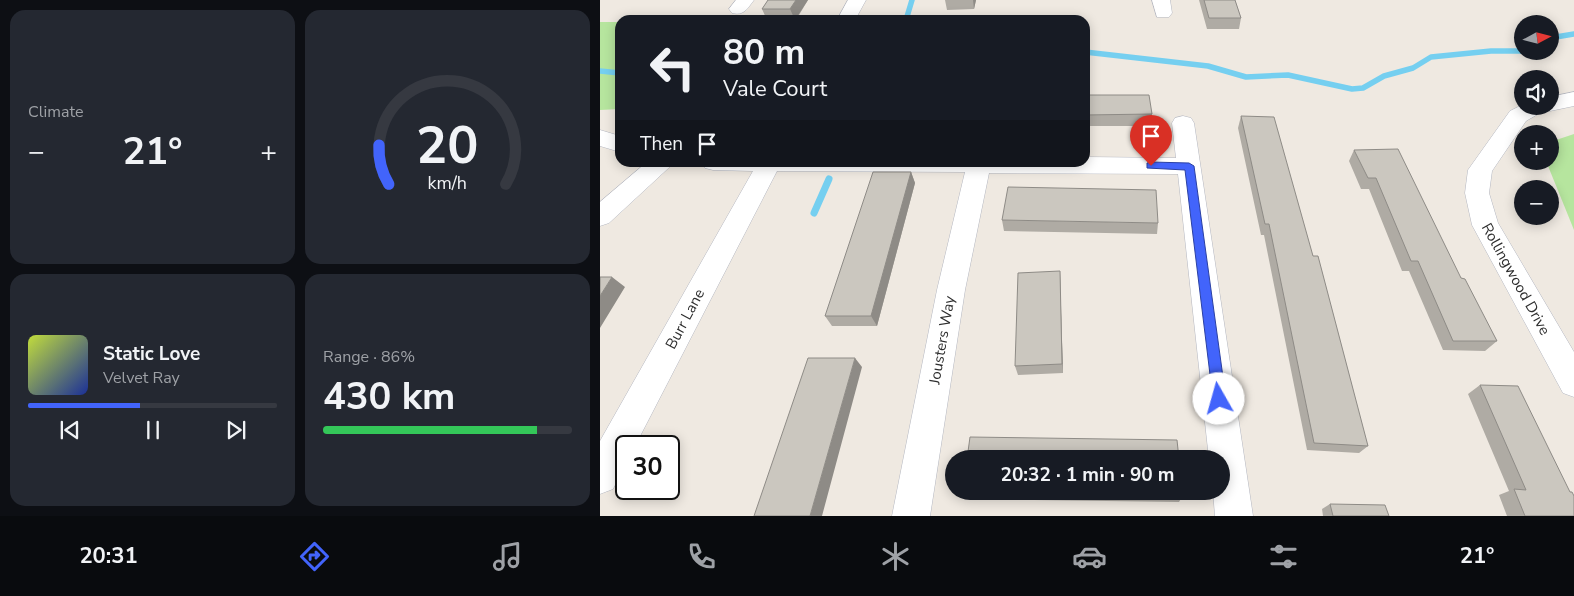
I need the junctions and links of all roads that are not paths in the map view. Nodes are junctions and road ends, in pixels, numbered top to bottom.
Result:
1 (857, 0) edge
2 (849, 15) edge
3 (1574, 99) edge
4 (1559, 102) edge
5 (1520, 115) edge
6 (1184, 122) dead end
7 (600, 138) edge
8 (615, 142) edge
9 (1090, 165) edge
10 (1189, 166) junction
11 (657, 167) edge
12 (768, 167) edge
13 (978, 167) edge
14 (600, 216) edge
15 (1574, 382) edge
16 (600, 476) edge
17 (911, 516) edge
18 (1234, 516) edge

1 - 2 street
3 - 4 street
5 - 15 street, Rollingwood Drive
6 - 10 street
7 - 8 street
9 - 10 street
10 - 18 street
11 - 14 street
12 - 16 street, Burr Lane
13 - 17 street, Jousters Way

